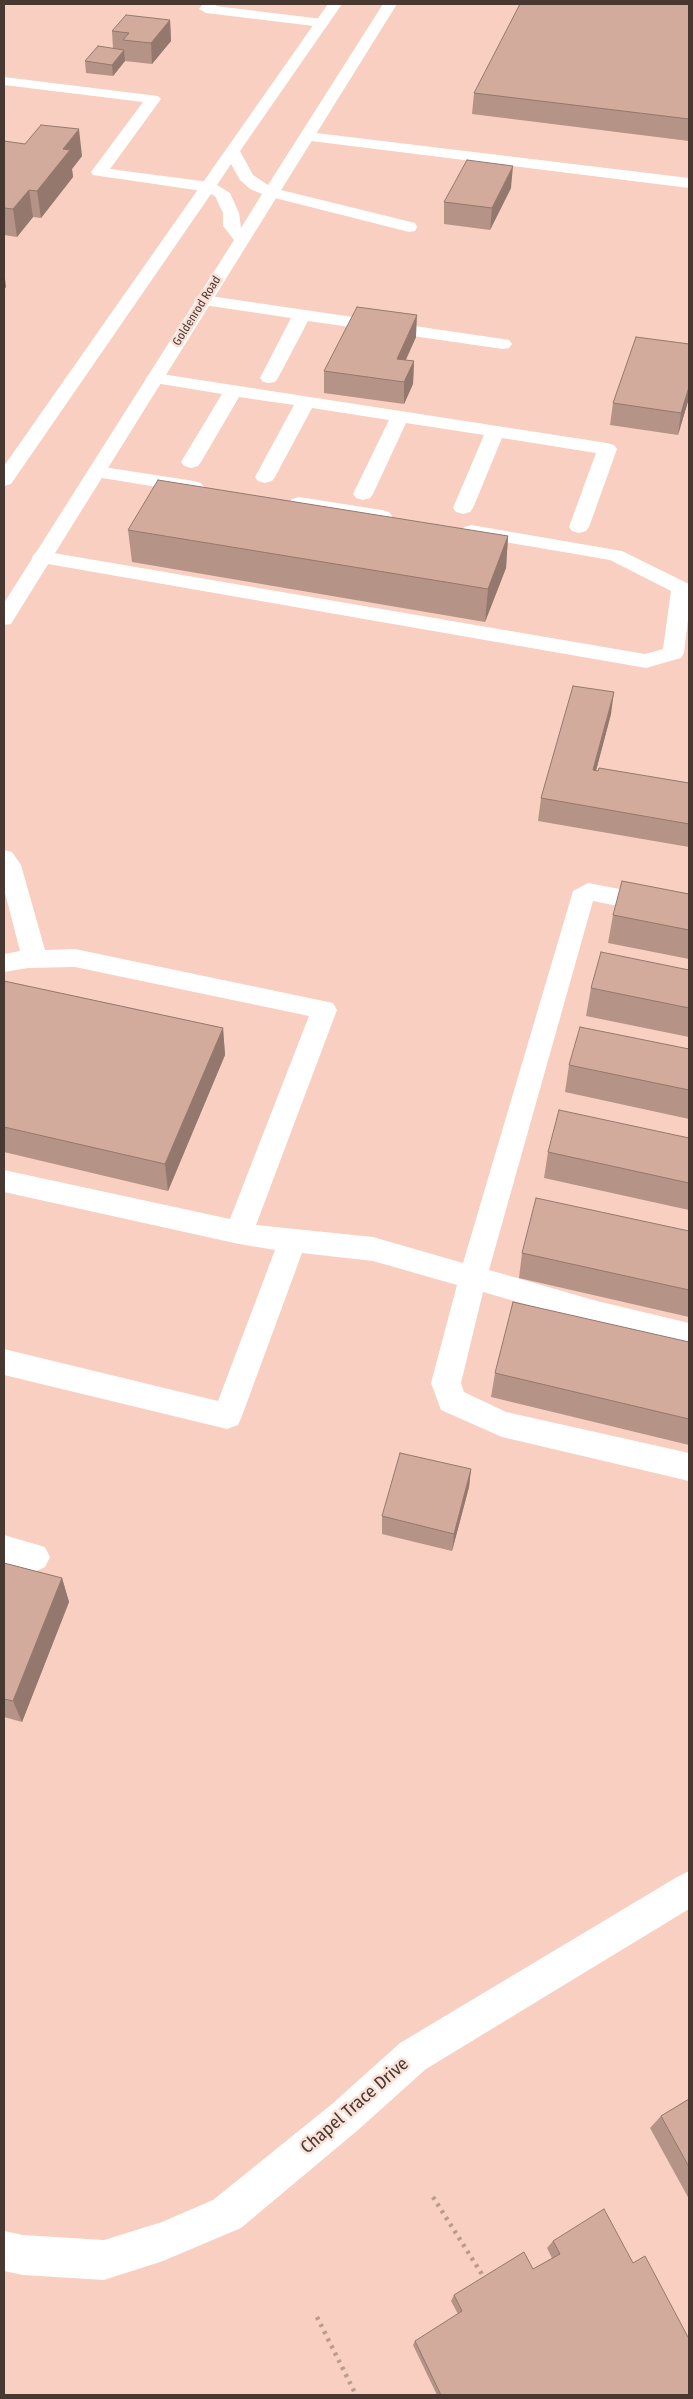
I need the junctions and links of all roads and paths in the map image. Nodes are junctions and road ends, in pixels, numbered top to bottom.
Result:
1 (210, 4) edge
2 (335, 4) edge
3 (390, 4) edge
4 (322, 23) junction
5 (4, 81) edge
6 (308, 137) junction
7 (233, 152) junction
8 (689, 184) edge
9 (209, 187) junction
10 (273, 193) junction
11 (408, 227) dead end
12 (242, 239) junction
13 (203, 300) junction
14 (303, 314) junction
15 (503, 344) dead end
16 (155, 378) junction
17 (269, 378) dead end
18 (233, 391) junction
19 (305, 403) junction
20 (400, 417) junction
21 (495, 432) junction
22 (191, 462) dead end
23 (97, 472) junction
24 (265, 477) dead end
25 (4, 480) edge
26 (213, 490) edge
27 (363, 494) dead end
28 (281, 500) edge
29 (464, 508) dead end
30 (398, 519) edge
31 (448, 527) edge
32 (579, 527) dead end
33 (42, 557) junction
34 (4, 619) edge
35 (4, 858) edge
36 (689, 911) edge
37 (35, 959) junction
38 (4, 963) edge
39 (4, 1181) edge
40 (239, 1233) junction
41 (292, 1241) junction
42 (473, 1277) junction
43 (689, 1335) edge
44 (4, 1362) edge
45 (689, 1467) edge
46 (4, 1549) edge
47 (34, 1557) dead end
48 (689, 1890) edge
49 (434, 2197) dead end
50 (4, 2251) edge
51 (485, 2279) edge
52 (317, 2317) dead end
53 (356, 2395) edge

1 - 4 main road
2 - 4 main road
3 - 6 main road, Goldenrod Road
4 - 7 main road
5 - 9 main road
6 - 8 main road
6 - 10 main road, Goldenrod Road
7 - 9 main road
7 - 10 main road
9 - 12 main road
9 - 25 main road
10 - 11 main road
10 - 12 main road, Goldenrod Road
12 - 13 main road, Goldenrod Road
13 - 14 main road
13 - 16 main road, Goldenrod Road
14 - 15 main road
14 - 17 main road
16 - 18 main road
16 - 23 main road, Goldenrod Road
18 - 19 main road
18 - 22 main road
19 - 20 main road
19 - 24 main road
20 - 21 main road
20 - 27 main road
21 - 29 main road
21 - 32 main road
23 - 26 main road
23 - 33 main road, Goldenrod Road
28 - 30 main road
31 - 33 main road
33 - 34 main road, Goldenrod Road
35 - 37 main road
36 - 42 main road
37 - 38 main road
37 - 40 main road
39 - 40 main road
40 - 41 main road
41 - 42 main road
41 - 44 main road
42 - 43 main road
42 - 45 main road
46 - 47 main road
48 - 50 main road, Chapel Trace Drive
49 - 51 path
52 - 53 path

